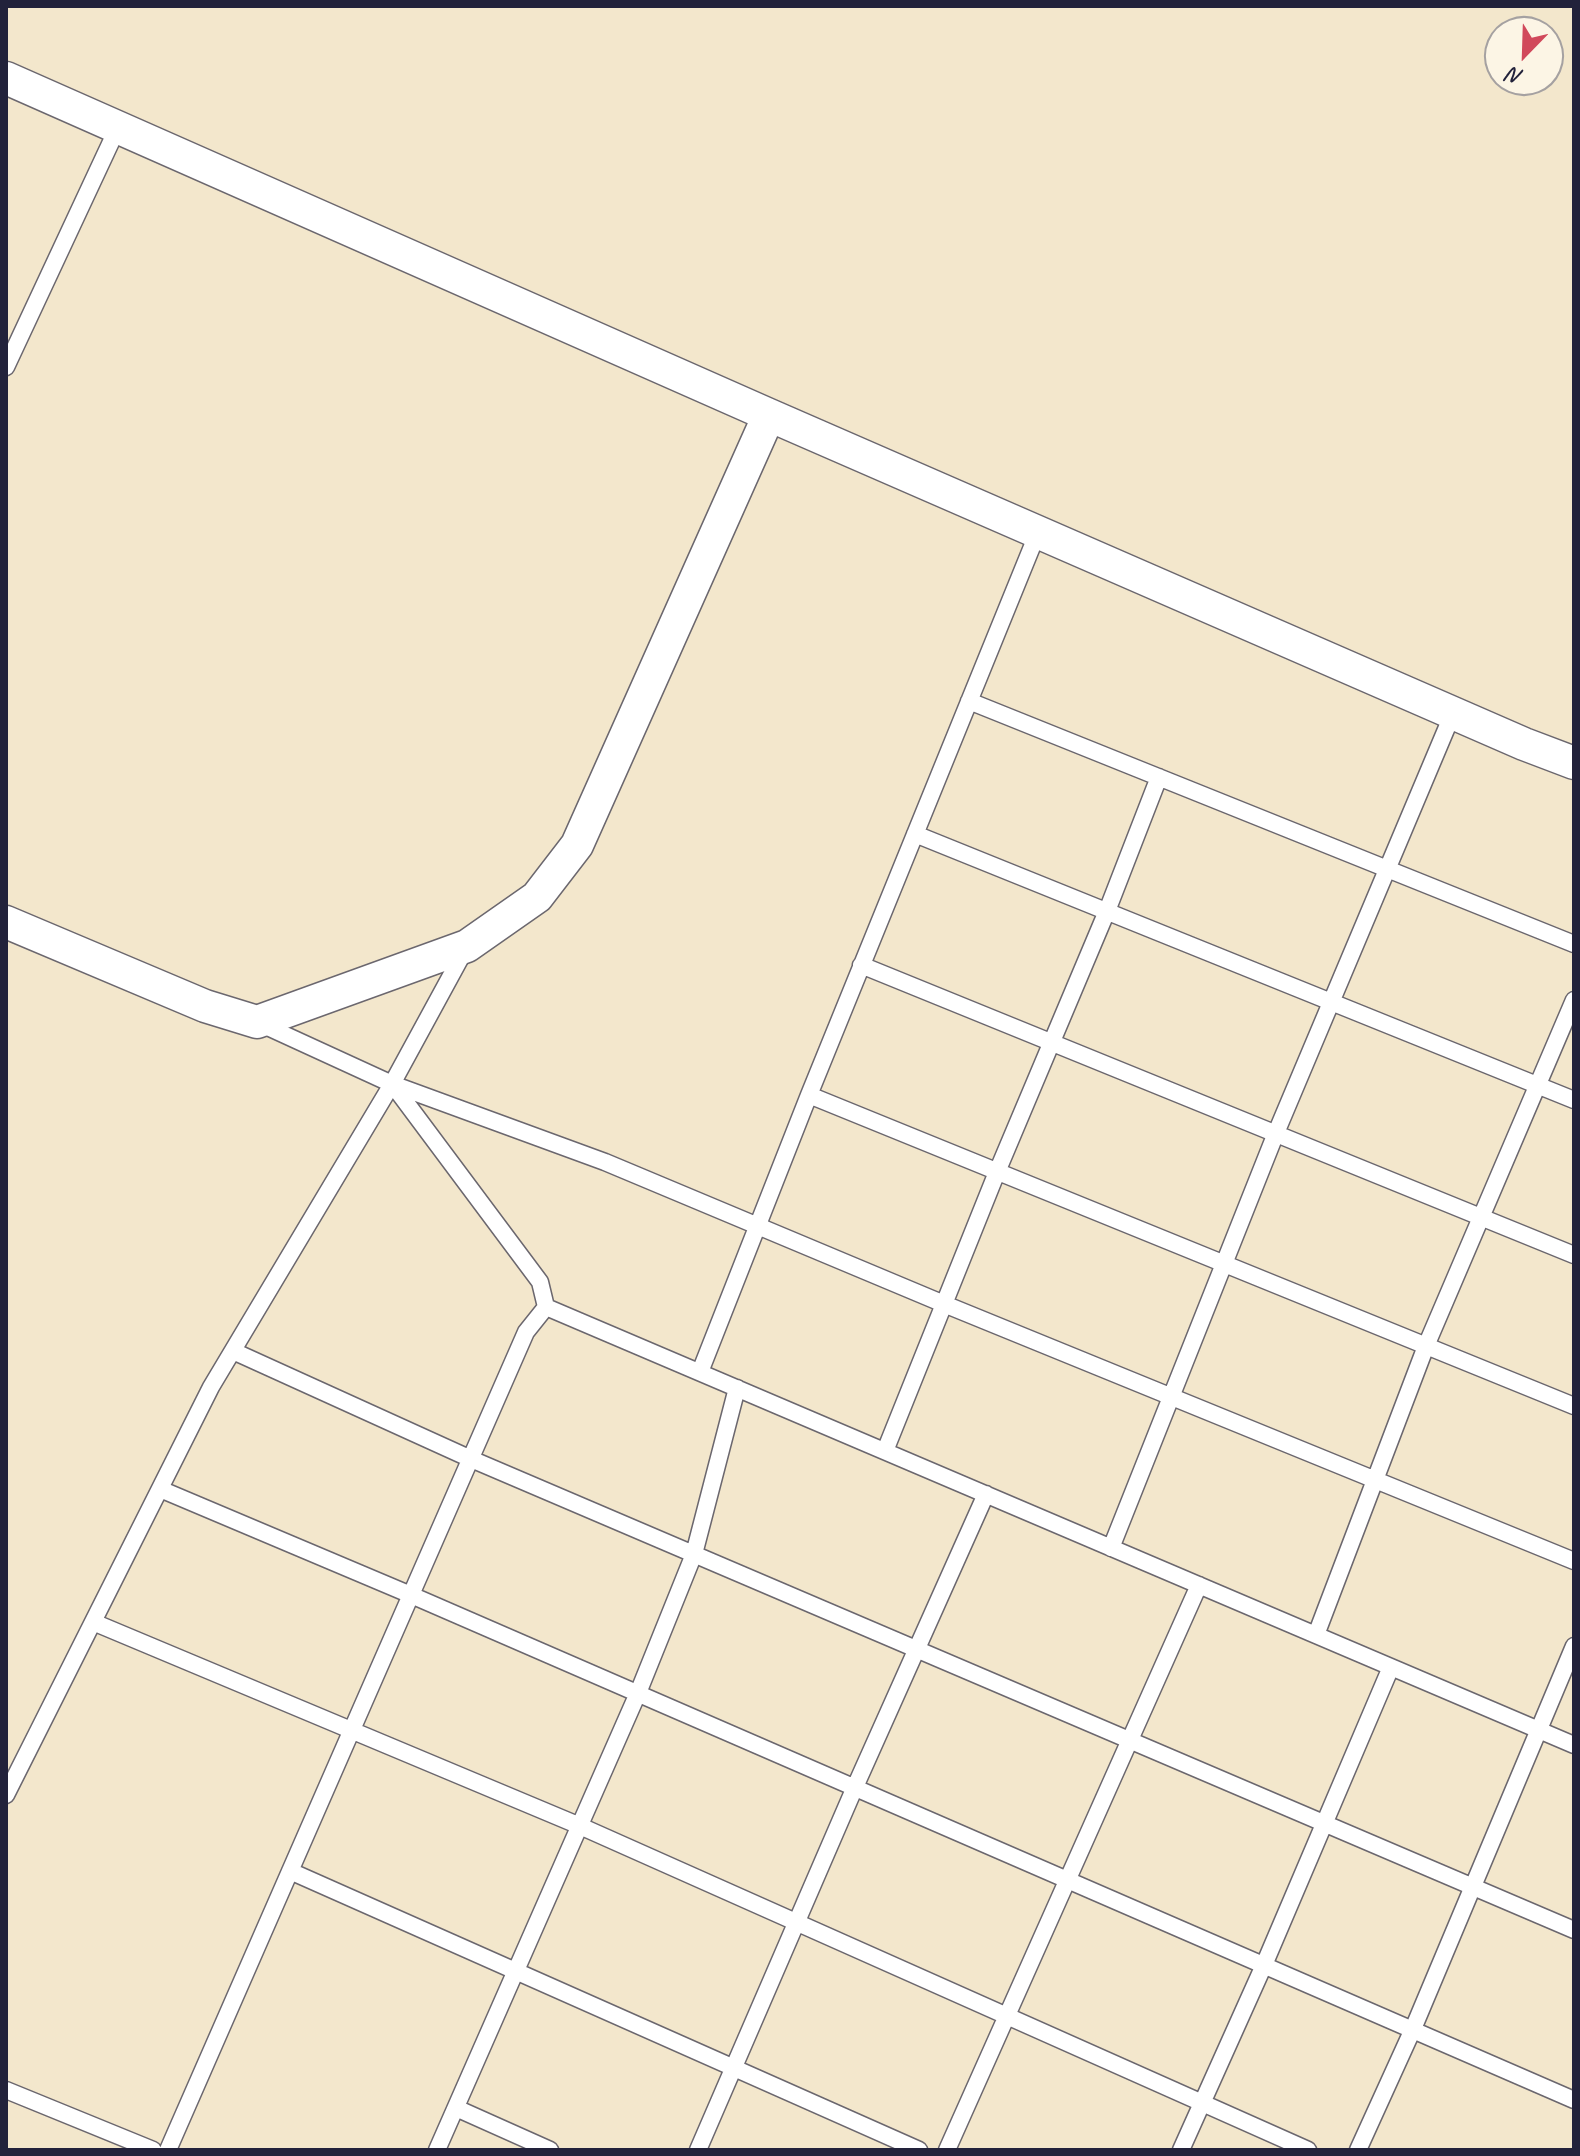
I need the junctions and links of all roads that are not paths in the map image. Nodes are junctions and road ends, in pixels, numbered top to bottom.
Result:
1 (6, 78) edge
2 (118, 127) junction
3 (6, 367) edge
4 (769, 415) junction
5 (1038, 532) junction
6 (969, 701) junction
7 (1453, 713) junction
8 (1574, 763) edge
9 (1159, 777) junction
10 (915, 834) junction
11 (1388, 869) junction
12 (1107, 911) junction
13 (6, 922) edge
14 (1574, 944) edge
15 (467, 946) junction
16 (861, 965) junction
17 (1574, 1000) edge
18 (1332, 1002) junction
19 (257, 1022) junction
20 (1053, 1043) junction
21 (392, 1084) junction
22 (1538, 1086) junction
23 (809, 1095) junction
24 (1574, 1100) edge
25 (1276, 1133) junction
26 (997, 1172) junction
27 (1483, 1218) junction
28 (758, 1225) junction
29 (1574, 1255) edge
30 (1224, 1265) junction
31 (944, 1304) junction
32 (546, 1307) junction
33 (1426, 1346) junction
34 (233, 1351) junction
35 (700, 1372) junction
36 (737, 1388) junction
37 (1172, 1396) junction
38 (1574, 1406) edge
39 (885, 1451) junction
40 (471, 1459) junction
41 (1376, 1479) junction
42 (160, 1489) junction
43 (986, 1494) junction
44 (1111, 1548) junction
45 (694, 1554) junction
46 (1574, 1561) edge
47 (1199, 1585) junction
48 (411, 1595) junction
49 (93, 1622) junction
50 (1316, 1635) junction
51 (1574, 1646) edge
52 (916, 1649) junction
53 (1391, 1667) junction
54 (638, 1693) junction
55 (352, 1731) junction
56 (1540, 1731) junction
57 (1131, 1741) junction
58 (1574, 1745) edge
59 (855, 1787) junction
60 (6, 1795) edge
61 (1325, 1824) junction
62 (580, 1826) junction
63 (290, 1871) junction
64 (1067, 1879) junction
65 (1473, 1888) junction
66 (797, 1922) junction
67 (1574, 1930) edge
68 (1264, 1965) junction
69 (516, 1971) junction
70 (1006, 2016) junction
71 (1413, 2029) junction
72 (734, 2068) junction
73 (6, 2090) edge
74 (1574, 2100) edge
75 (1203, 2102) junction
76 (456, 2108) junction
77 (153, 2150) edge
78 (168, 2150) edge
79 (437, 2150) edge
80 (550, 2150) edge
81 (698, 2150) edge
82 (919, 2150) edge
83 (947, 2150) edge
84 (1181, 2150) edge
85 (1308, 2150) edge
86 (1358, 2150) edge

1 - 2 street
2 - 3 lane
2 - 4 street
4 - 5 street
4 - 15 street
5 - 6 lane
5 - 7 street
6 - 9 lane
6 - 10 lane
7 - 8 street
7 - 11 lane
9 - 11 lane
9 - 12 lane
10 - 12 lane
10 - 16 lane
11 - 14 lane
11 - 18 lane
12 - 18 lane
12 - 20 lane
13 - 19 street
15 - 19 street
15 - 21 lane
16 - 20 lane
16 - 23 lane
17 - 22 lane
18 - 22 lane
18 - 25 lane
19 - 21 lane
20 - 25 lane
20 - 26 lane
21 - 28 lane
21 - 32 lane
21 - 34 lane
22 - 24 lane
22 - 27 lane
23 - 26 lane
23 - 28 lane
25 - 27 lane
25 - 30 lane
26 - 30 lane
26 - 31 lane
27 - 29 lane
27 - 33 lane
28 - 31 lane
28 - 35 lane
30 - 33 lane
30 - 37 lane
31 - 37 lane
31 - 39 lane
32 - 35 lane
32 - 40 lane
33 - 38 lane
33 - 41 lane
34 - 40 lane
34 - 42 lane
35 - 36 lane
36 - 39 lane
36 - 45 lane
37 - 41 lane
37 - 44 lane
39 - 43 lane
40 - 45 lane
40 - 48 lane
41 - 46 lane
41 - 50 lane
42 - 48 lane
42 - 49 lane
43 - 44 lane
43 - 52 lane
44 - 47 lane
45 - 52 lane
45 - 54 lane
47 - 50 lane
47 - 57 lane
48 - 54 lane
48 - 55 lane
49 - 55 lane
49 - 60 lane
50 - 53 lane
51 - 56 lane
52 - 57 lane
52 - 59 lane
53 - 56 lane
53 - 61 lane
54 - 59 lane
54 - 62 lane
55 - 62 lane
55 - 63 lane
56 - 58 lane
56 - 65 lane
57 - 61 lane
57 - 64 lane
59 - 64 lane
59 - 66 lane
61 - 65 lane
61 - 68 lane
62 - 66 lane
62 - 69 lane
63 - 69 lane
63 - 78 lane
64 - 68 lane
64 - 70 lane
65 - 67 lane
65 - 71 lane
66 - 70 lane
66 - 72 lane
68 - 71 lane
68 - 75 lane
69 - 72 lane
69 - 76 lane
70 - 75 lane
70 - 83 lane
71 - 74 lane
71 - 86 lane
72 - 81 lane
72 - 82 lane
73 - 77 lane
75 - 84 lane
75 - 85 lane
76 - 79 lane
76 - 80 lane

